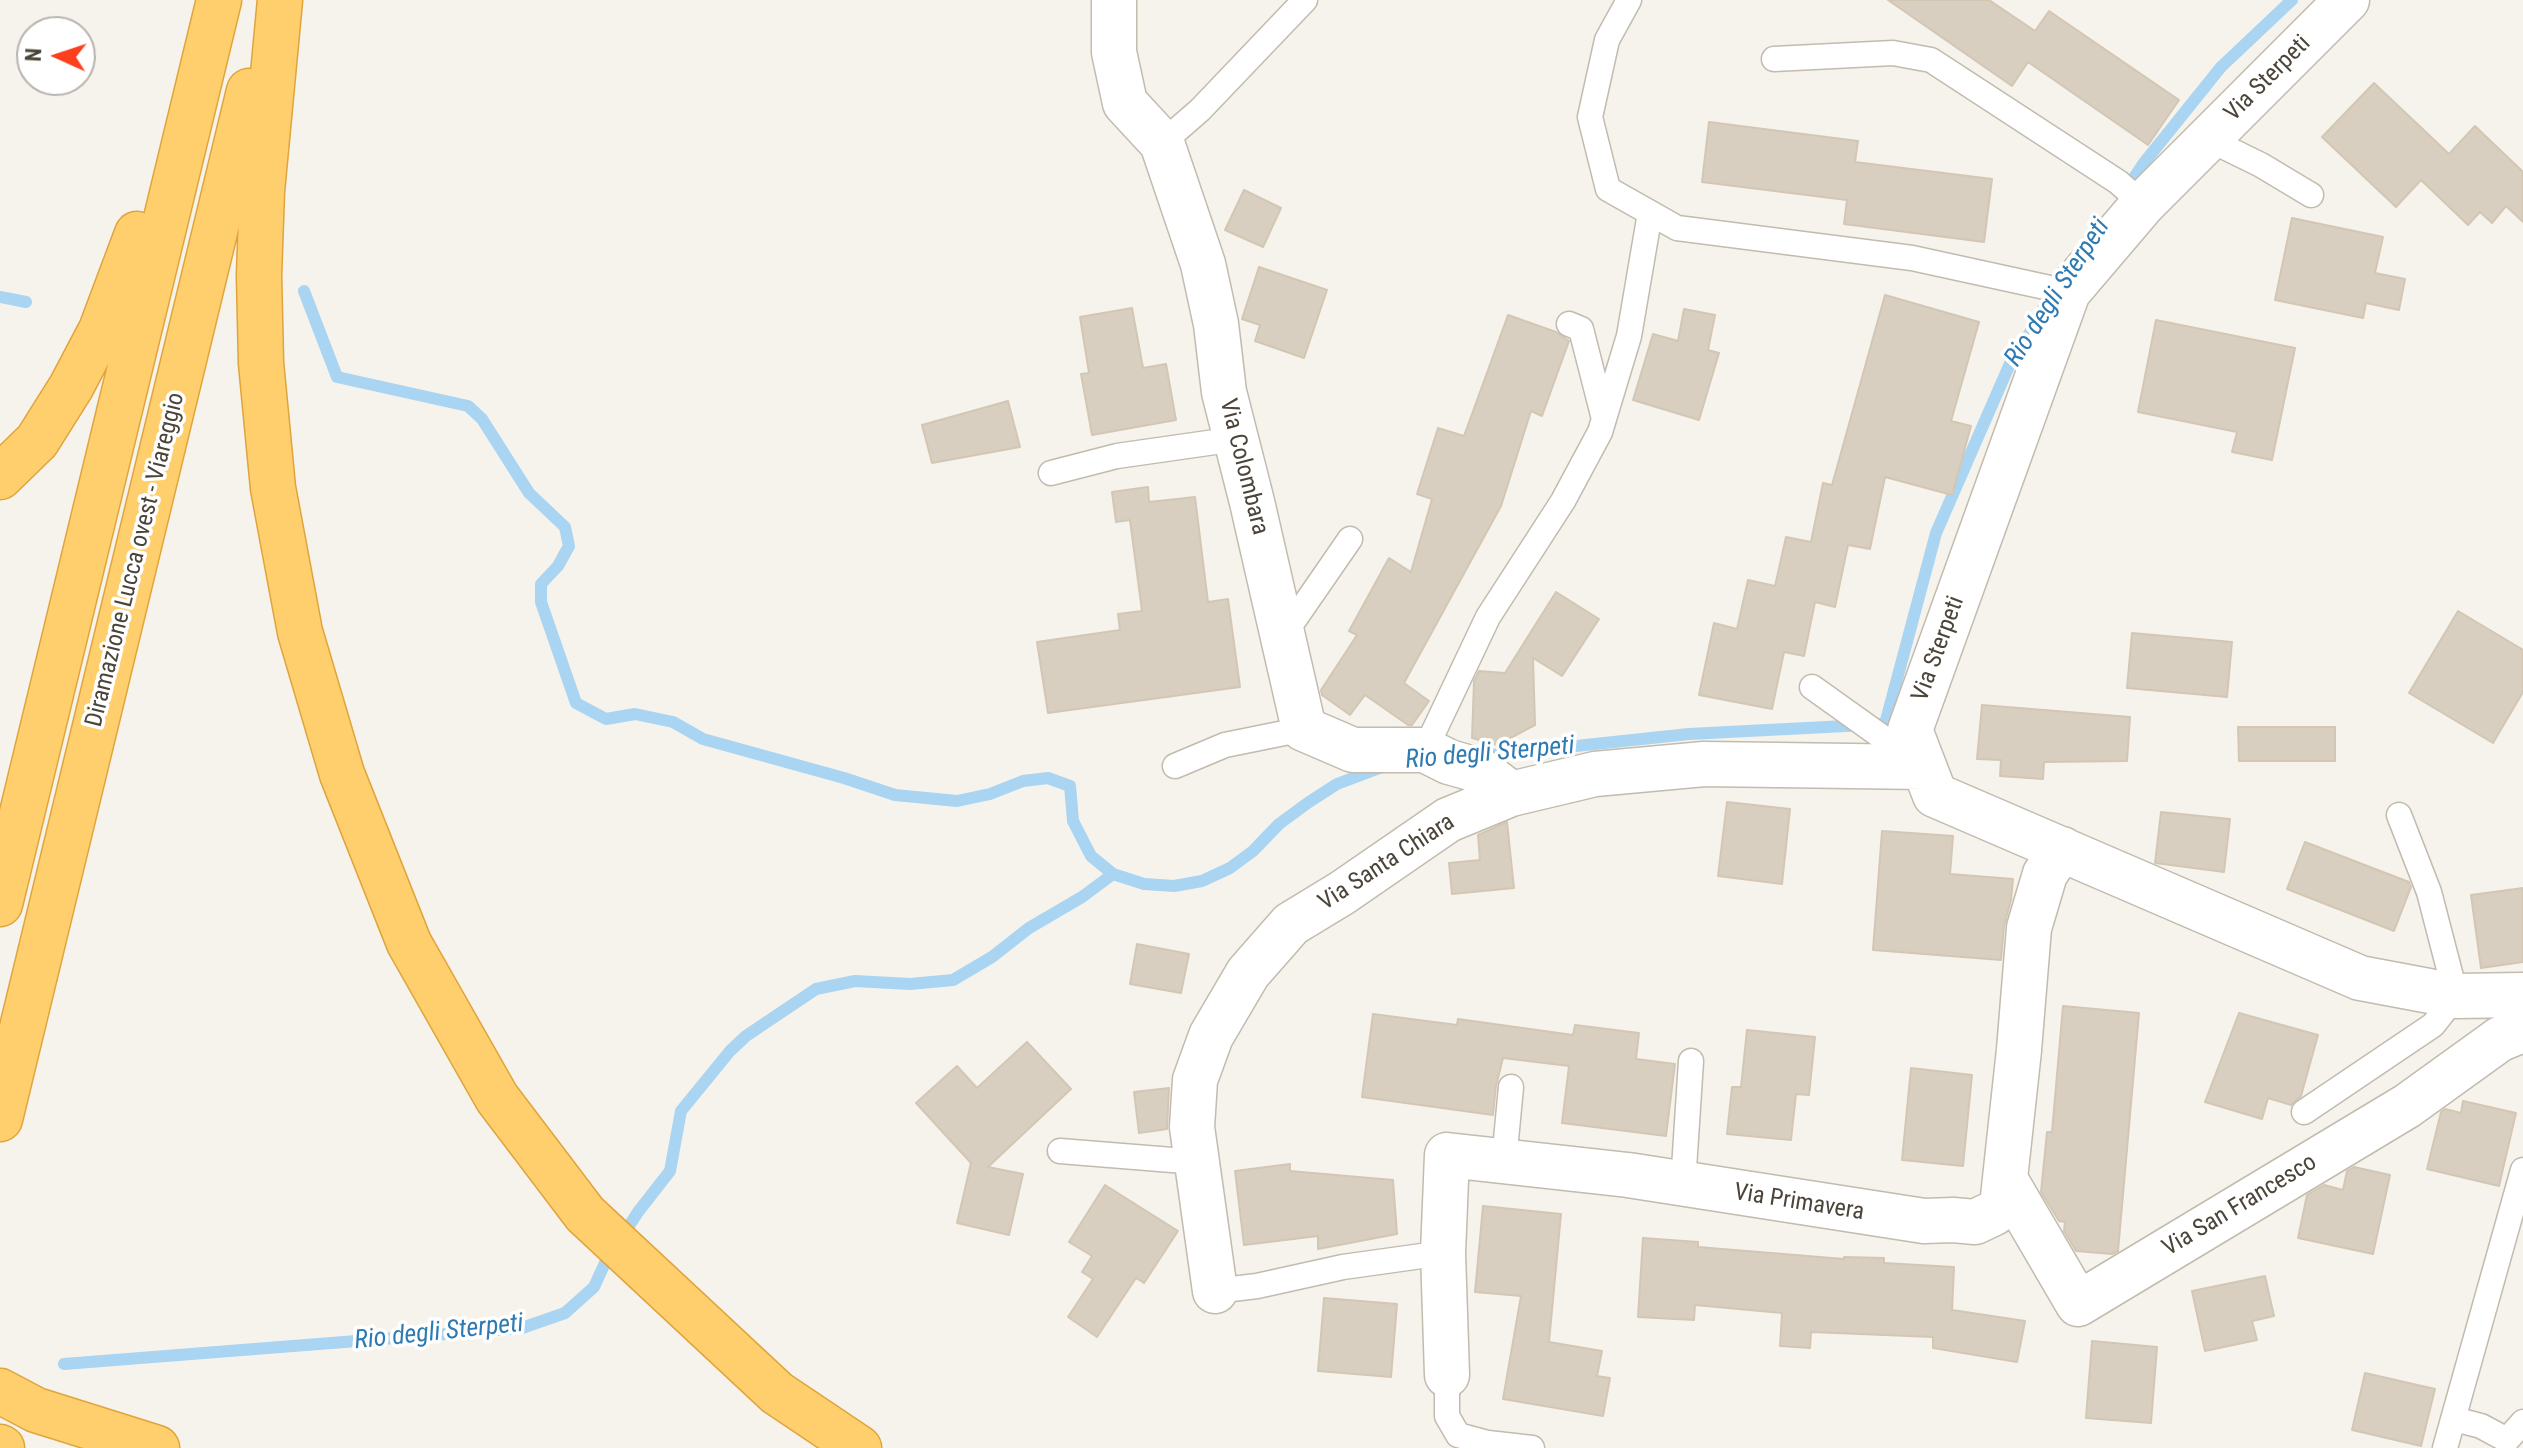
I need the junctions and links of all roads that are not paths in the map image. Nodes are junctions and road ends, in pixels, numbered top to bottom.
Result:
1 (213, 0) edge
2 (219, 0) edge
3 (271, 0) edge
4 (280, 0) edge
5 (1114, 0) edge
6 (1305, 0) edge
7 (1629, 0) edge
8 (2347, 0) edge
9 (1774, 59) dead end
10 (2208, 139) junction
11 (1162, 143) junction
12 (2311, 195) dead end
13 (2134, 196) junction
14 (1650, 213) junction
15 (2057, 289) junction
16 (1569, 324) dead end
17 (1604, 419) junction
18 (1236, 439) junction
19 (1051, 473) dead end
20 (0, 477) edge
21 (1350, 539) dead end
22 (1282, 637) junction
23 (1812, 687) dead end
24 (1304, 729) junction
25 (1434, 754) junction
26 (1175, 766) dead end
27 (1924, 767) junction
28 (1511, 794) junction
29 (2399, 815) dead end
30 (2062, 849) junction
31 (0, 904) edge
32 (2523, 995) edge
33 (2456, 996) junction
34 (2523, 1030) edge
35 (1691, 1061) dead end
36 (1511, 1087) dead end
37 (2304, 1112) dead end
38 (0, 1119) edge
39 (1060, 1151) dead end
40 (1504, 1161) junction
41 (1197, 1162) junction
42 (2523, 1170) edge
43 (2005, 1179) junction
44 (1683, 1184) junction
45 (1443, 1253) junction
46 (1215, 1291) joint
47 (1447, 1375) joint
48 (0, 1391) edge
49 (2454, 1419) junction
50 (2515, 1436) edge
51 (157, 1448) edge
52 (859, 1448) edge
53 (1532, 1448) edge
54 (2445, 1448) edge

1 - 20 highway
2 - 31 highway, Diramazione Lucca ovest - Viareggio
3 - 38 highway, Diramazione Lucca ovest - Viareggio
4 - 52 highway
5 - 11 street, Via Colombara
6 - 11 lane
7 - 14 lane
8 - 10 street, Via Sterpeti
9 - 13 lane
10 - 12 lane
10 - 13 street, Via Sterpeti
11 - 18 street, Via Colombara
13 - 15 street, Via Sterpeti
14 - 15 lane
14 - 17 lane
15 - 27 street, Via Sterpeti
16 - 17 lane
17 - 25 lane
18 - 19 lane
18 - 22 street, Via Colombara
21 - 22 lane
22 - 24 street, Via Colombara
23 - 27 lane
24 - 25 street
24 - 26 lane
25 - 28 street
27 - 28 street, Via Santa Chiara
27 - 30 street, Via Sterpeti
28 - 41 street, Via Santa Chiara
29 - 33 lane
30 - 33 street, Via Sterpeti
30 - 43 street, Via Primavera
32 - 33 street, Via Sterpeti
33 - 37 lane
34 - 43 street, Via San Francesco
35 - 44 lane
36 - 40 lane
39 - 41 lane
40 - 44 street, Via Primavera
40 - 45 street, Via Primavera
41 - 46 street, Via Santa Chiara
42 - 49 lane
43 - 44 street, Via Primavera
45 - 46 lane
45 - 47 street, Via Primavera
47 - 53 lane
48 - 51 highway
49 - 50 lane
49 - 54 lane

